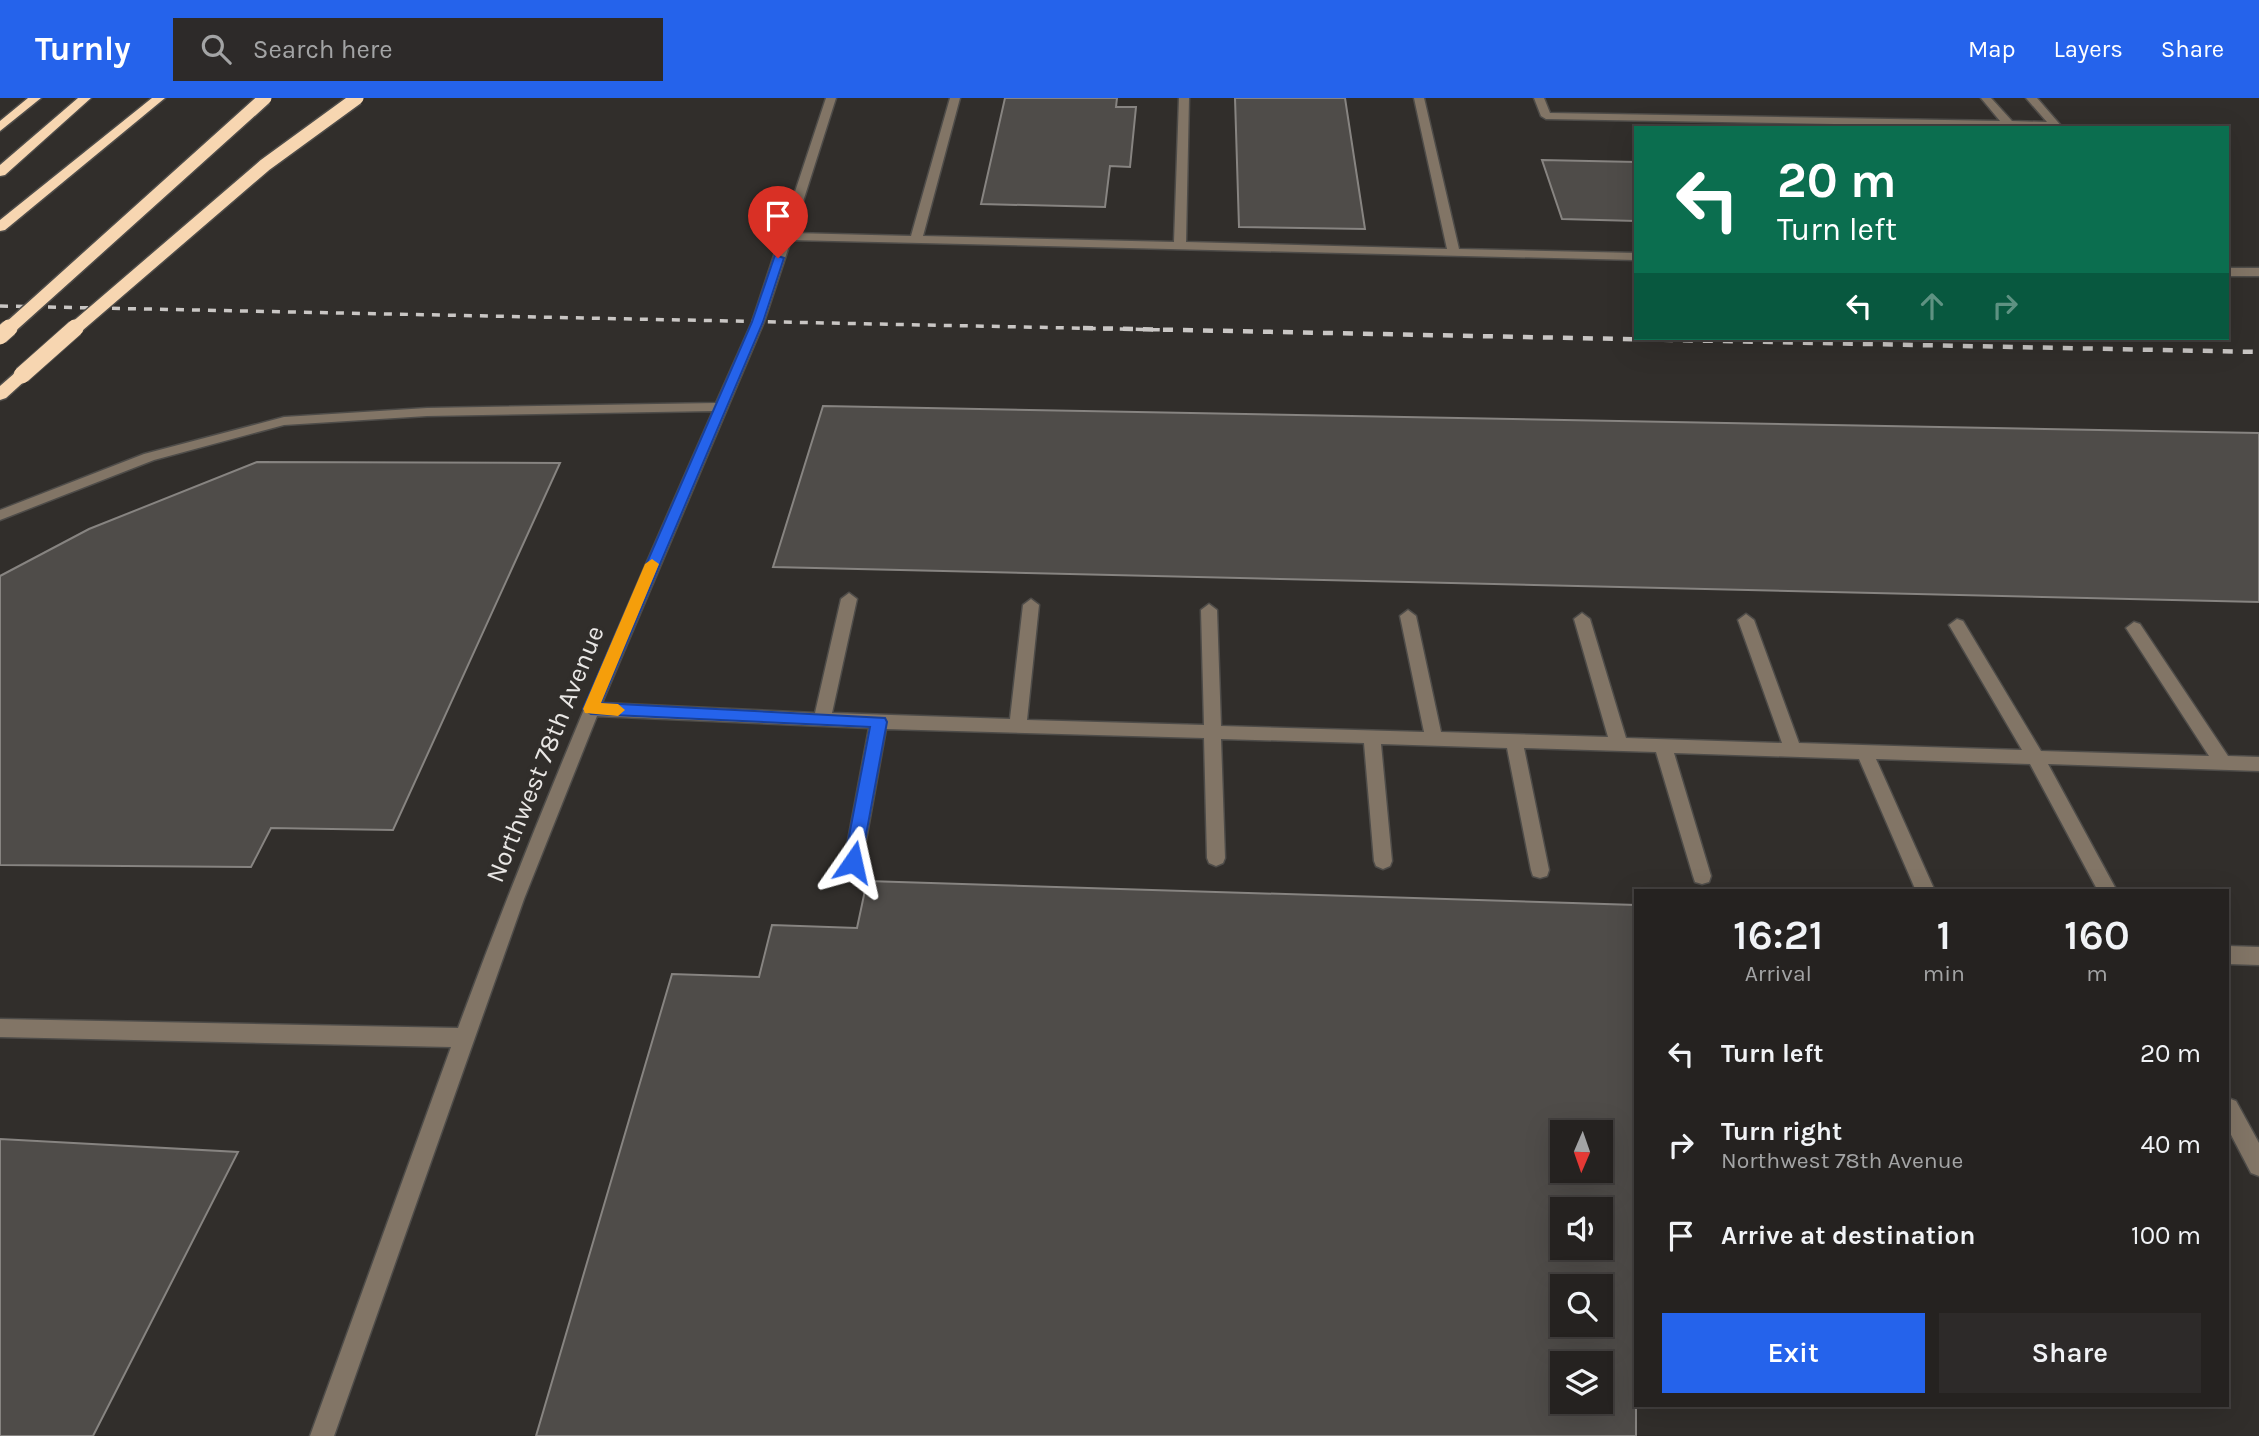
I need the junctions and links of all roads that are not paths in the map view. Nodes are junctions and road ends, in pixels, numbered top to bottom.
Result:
1 (35, 98) edge
2 (85, 98) edge
3 (159, 98) edge
4 (265, 98) edge
5 (357, 98) edge
6 (831, 98) edge
7 (955, 98) edge
8 (1184, 98) edge
9 (1419, 98) edge
10 (1539, 98) edge
11 (1986, 98) edge
12 (2031, 98) edge
13 (2010, 126) edge
14 (2057, 126) edge
15 (0, 127) edge
16 (0, 172) edge
17 (0, 227) edge
18 (785, 236) junction
19 (916, 240) junction
20 (1180, 246) junction
21 (1454, 252) junction
22 (1634, 257) edge
23 (2229, 272) edge
24 (2259, 272) edge
25 (0, 336) edge
26 (0, 395) edge
27 (721, 407) junction
28 (0, 516) edge
29 (849, 599) dead end
30 (1031, 605) dead end
31 (1209, 610) dead end
32 (1408, 616) dead end
33 (1583, 619) dead end
34 (1746, 621) dead end
35 (1957, 625) dead end
36 (2134, 628) dead end
37 (591, 709) junction
38 (822, 718) junction
39 (879, 722) junction
40 (1018, 726) junction
41 (1213, 732) junction
42 (1372, 737) junction
43 (1434, 739) junction
44 (1514, 742) junction
45 (1619, 745) junction
46 (1663, 746) junction
47 (1793, 750) junction
48 (1865, 753) junction
49 (2036, 758) junction
50 (2224, 763) junction
51 (2259, 764) edge
52 (1216, 858) dead end
53 (1383, 861) dead end
54 (853, 862) dead end
55 (1540, 870) dead end
56 (1702, 876) dead end
57 (1925, 889) edge
58 (2107, 889) edge
59 (2229, 955) edge
60 (2259, 956) edge
61 (0, 1028) edge
62 (463, 1038) junction
63 (2229, 1110) edge
64 (2259, 1165) edge
65 (322, 1436) edge

1 - 15 highway
2 - 16 highway
3 - 17 highway
4 - 25 highway, bridge
5 - 26 highway, bridge
6 - 18 street, Northwest 78th Avenue
7 - 19 street
8 - 20 street
9 - 21 street
10 - 13 street
11 - 13 street
12 - 14 street
13 - 14 street
18 - 19 street
18 - 27 street, Northwest 78th Avenue
19 - 20 street
20 - 21 street
21 - 22 street
23 - 24 street
27 - 28 street
27 - 37 street, Northwest 78th Avenue
29 - 38 street
30 - 40 street
31 - 41 street
32 - 43 street
33 - 45 street
34 - 47 street
35 - 49 street
36 - 50 street
37 - 38 street
37 - 62 street, Northwest 78th Avenue
38 - 39 street
39 - 40 street
39 - 54 street
40 - 41 street
41 - 42 street
41 - 52 street
42 - 43 street
42 - 53 street
43 - 44 street
44 - 45 street
44 - 55 street
45 - 46 street
46 - 47 street
46 - 56 street
47 - 48 street
48 - 49 street
48 - 57 street
49 - 50 street
49 - 58 street
50 - 51 street
59 - 60 street
61 - 62 street
62 - 65 street, Northwest 78th Avenue
63 - 64 street

